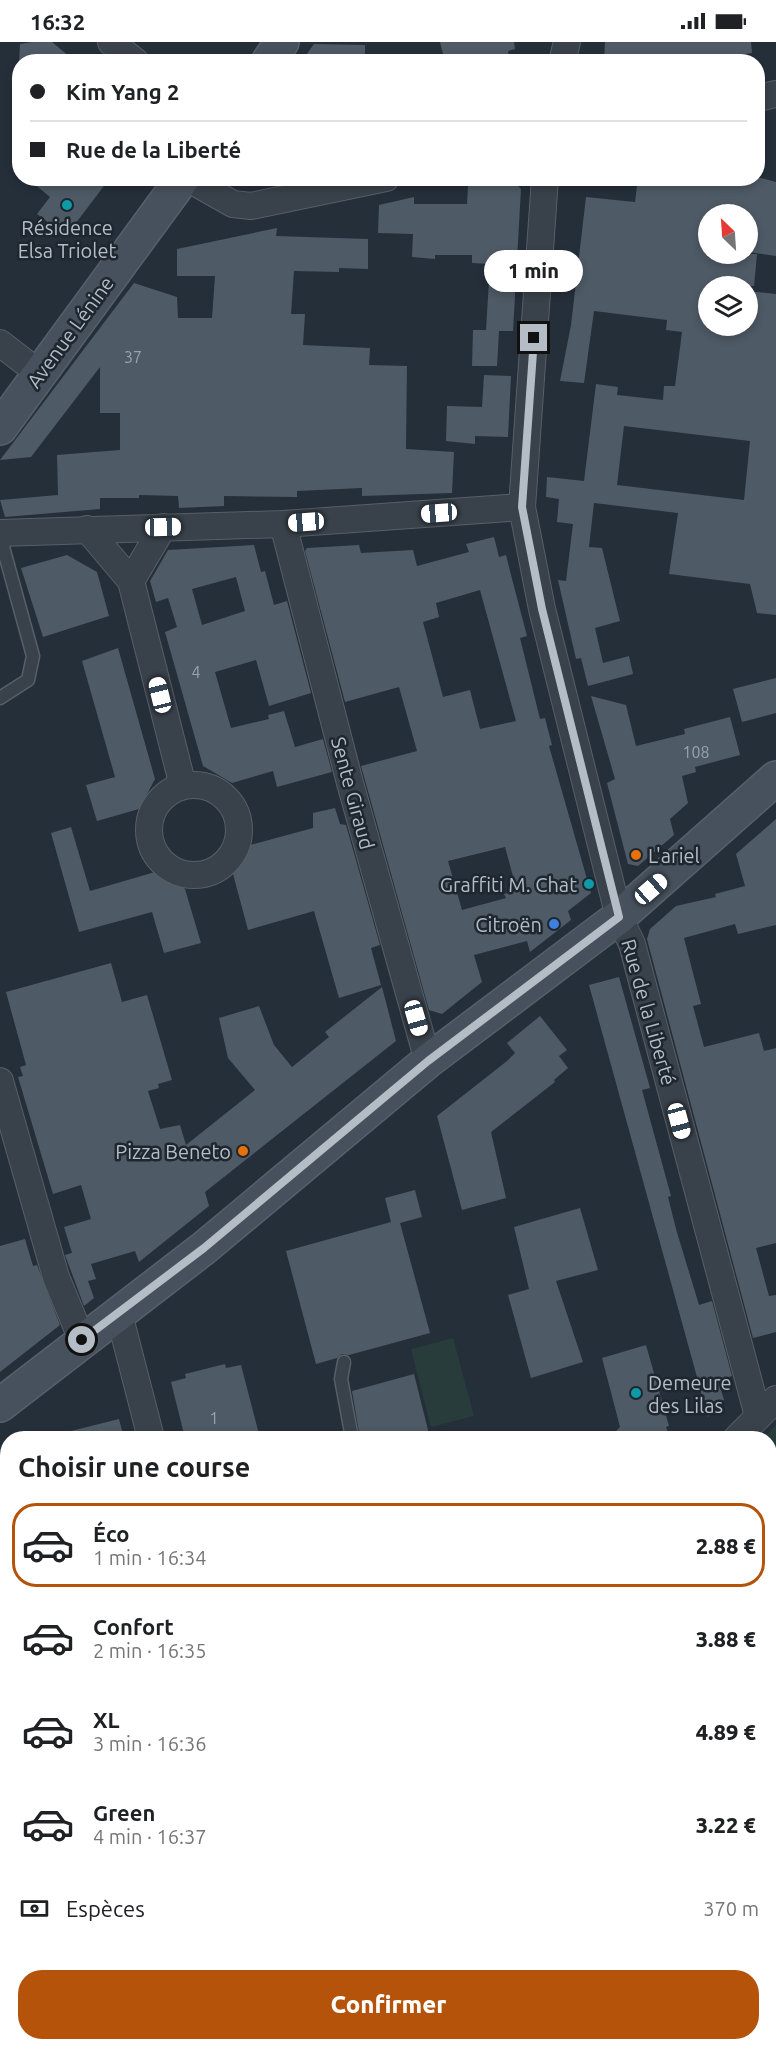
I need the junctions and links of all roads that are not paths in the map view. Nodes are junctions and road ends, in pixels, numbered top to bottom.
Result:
1 (111, 42) edge
2 (126, 54) edge
3 (179, 186) edge
4 (200, 186) edge
5 (347, 186) edge
6 (544, 186) edge
7 (0, 344) edge
8 (40, 374) junction
9 (0, 428) edge
10 (522, 507) junction
11 (283, 524) junction
12 (163, 527) junction
13 (87, 529) junction
14 (0, 534) edge
15 (131, 581) junction
16 (0, 698) edge
17 (776, 778) edge
18 (183, 786) dead end
19 (619, 917) junction
20 (428, 1061) junction
21 (0, 1081) edge
22 (119, 1314) junction
23 (82, 1340) junction
24 (344, 1362) dead end
25 (0, 1405) edge
26 (767, 1408) edge
27 (149, 1431) edge
28 (351, 1431) edge
29 (744, 1431) edge

1 - 2 street
3 - 8 street, Avenue Lénine
4 - 5 street
6 - 10 street, Rue de la Liberté
7 - 8 street
8 - 9 street, Avenue Lénine
10 - 11 street
10 - 19 street, Rue de la Liberté
11 - 12 street
11 - 20 street, Sente Giraud
12 - 13 street
12 - 15 street
13 - 14 street
13 - 15 street
14 - 16 lane
15 - 18 street
17 - 19 street
19 - 20 street
19 - 26 street, Rue de la Liberté
20 - 22 street
21 - 23 street
22 - 23 street
22 - 27 street
23 - 25 street
24 - 28 lane
26 - 29 street

